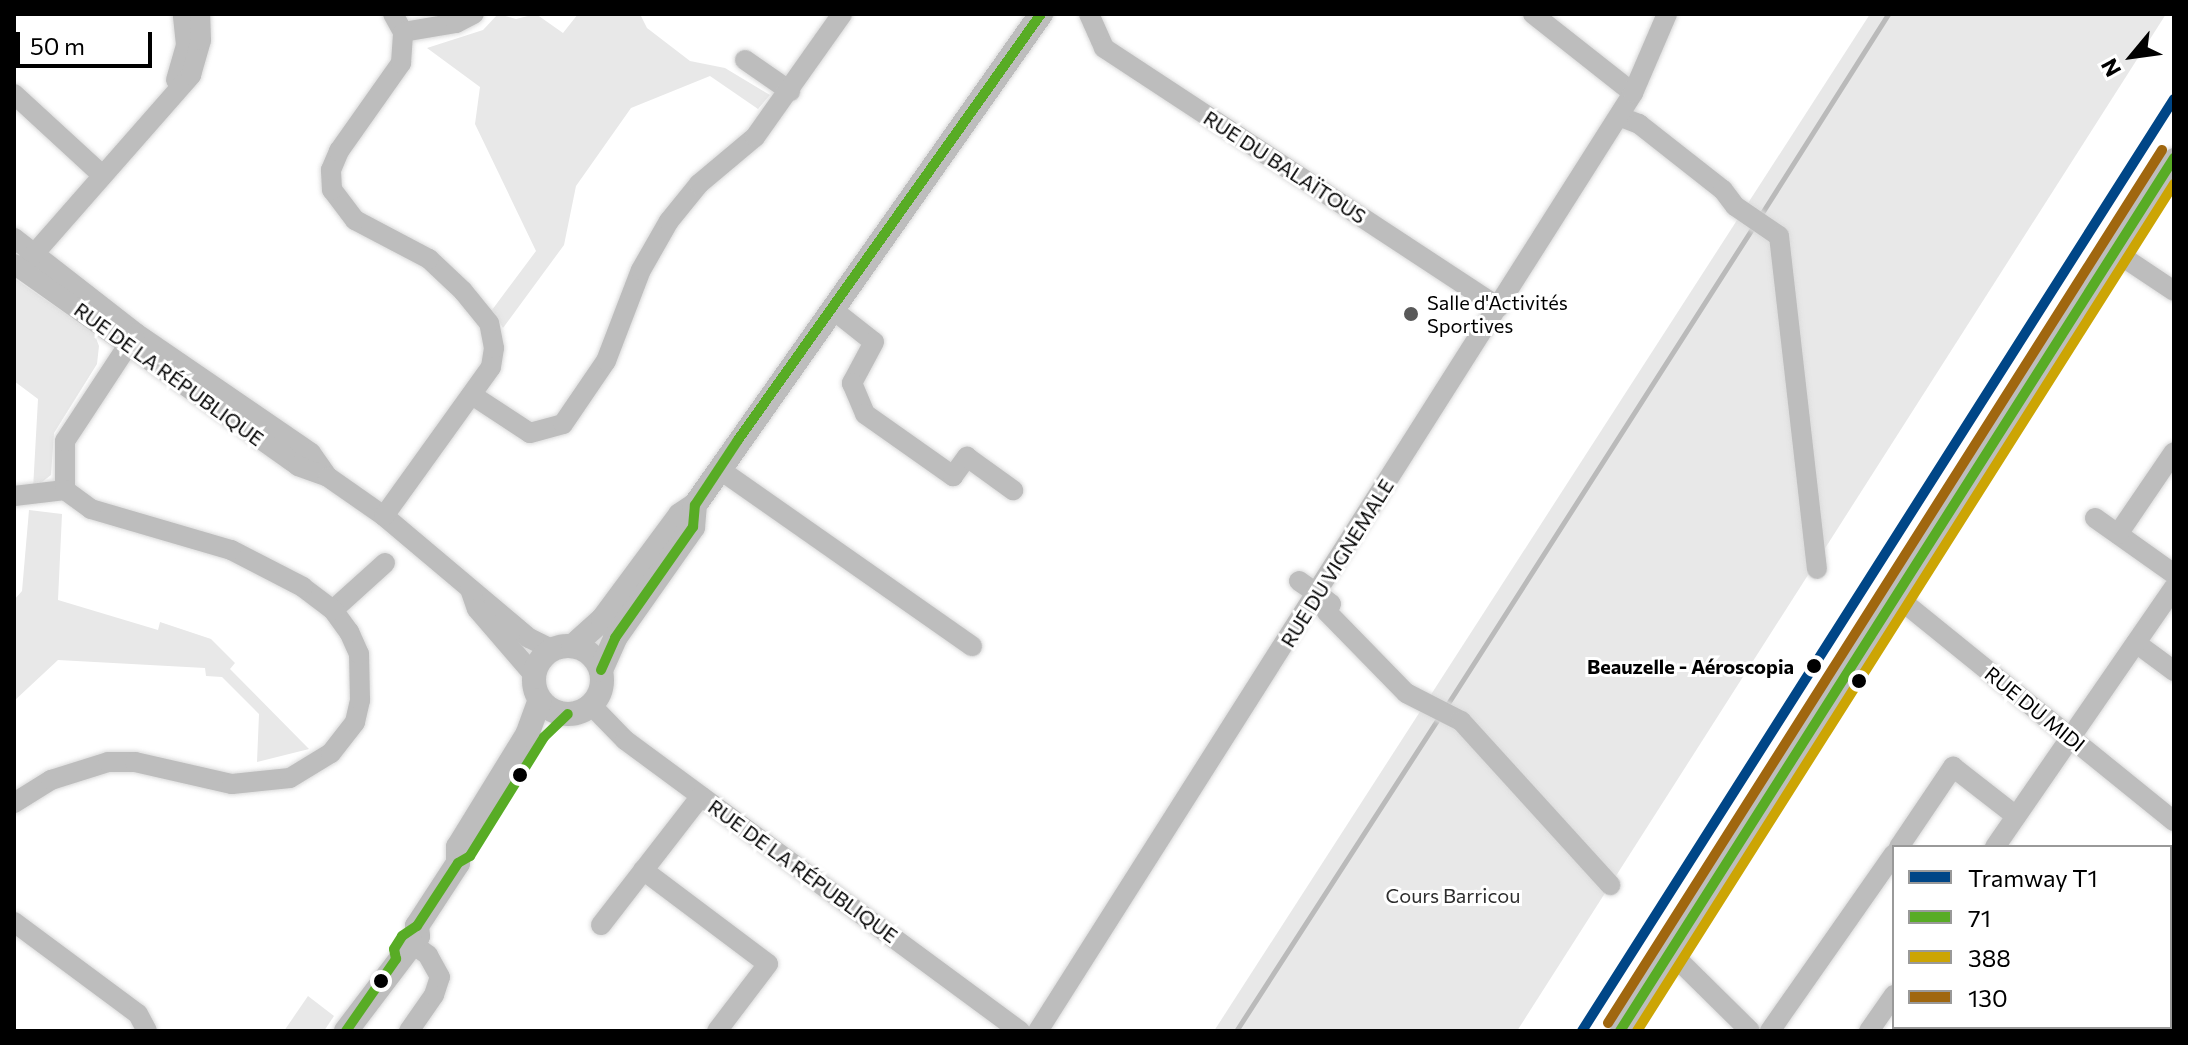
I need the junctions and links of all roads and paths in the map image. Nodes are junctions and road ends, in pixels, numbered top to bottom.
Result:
1 (183, 14) edge
2 (200, 14) edge
3 (474, 14) edge
4 (842, 14) edge
5 (1041, 14) edge
6 (1089, 14) edge
7 (1533, 14) edge
8 (1667, 14) edge
9 (398, 23) edge
10 (745, 60) dead end
11 (790, 91) junction
12 (1633, 93) junction
13 (14, 94) edge
14 (170, 94) junction
15 (1626, 119) dead end
16 (2174, 158) edge
17 (101, 174) junction
18 (14, 238) edge
19 (2114, 251) junction
20 (23, 262) edge
21 (2174, 291) edge
22 (1498, 307) junction
23 (832, 309) junction
24 (128, 344) junction
25 (472, 395) junction
26 (2174, 452) edge
27 (719, 469) junction
28 (65, 490) junction
29 (1013, 490) dead end
30 (14, 496) edge
31 (695, 505) junction
32 (384, 516) junction
33 (2095, 518) dead end
34 (2118, 534) junction
35 (385, 563) dead end
36 (1817, 569) dead end
37 (2174, 574) edge
38 (1310, 588) dead end
39 (2174, 588) edge
40 (470, 589) junction
41 (1897, 597) junction
42 (333, 610) junction
43 (2136, 643) junction
44 (972, 646) dead end
45 (563, 647) junction
46 (601, 670) junction
47 (2174, 671) edge
48 (534, 675) junction
49 (540, 700) junction
50 (579, 710) junction
51 (2071, 738) junction
52 (701, 796) junction
53 (14, 803) edge
54 (2016, 816) junction
55 (2174, 821) edge
56 (1900, 845) edge
57 (1996, 845) edge
58 (1892, 857) edge
59 (458, 863) junction
60 (643, 870) junction
61 (1610, 885) dead end
62 (14, 922) edge
63 (601, 925) dead end
64 (409, 943) junction
65 (1670, 952) junction
66 (1892, 998) edge
67 (147, 1031) edge
68 (346, 1031) edge
69 (409, 1031) edge
70 (717, 1031) edge
71 (1020, 1031) edge
72 (1038, 1031) edge
73 (1620, 1031) edge
74 (1750, 1031) edge
75 (1770, 1031) edge
76 (1869, 1031) edge

1 - 14 street
2 - 14 street
3 - 9 street
4 - 11 street
5 - 23 main road
6 - 22 street, RUE DU BALAÏTOUS
7 - 12 street
8 - 12 street, RUE DU VIGNEMALE
9 - 25 street
10 - 11 street
11 - 25 street
12 - 22 street, RUE DU VIGNEMALE
13 - 17 street
14 - 17 street
15 - 36 street
16 - 19 street
17 - 20 street
18 - 20 street, RUE DE LA RÉPUBLIQUE
19 - 21 street
19 - 41 street
20 - 24 street, RUE DE LA RÉPUBLIQUE
22 - 72 street, RUE DU VIGNEMALE
23 - 27 main road
23 - 29 street
24 - 28 street
24 - 32 street, RUE DE LA RÉPUBLIQUE
25 - 32 street
26 - 34 street
27 - 31 main road
27 - 44 street
28 - 30 street
28 - 42 street
31 - 45 main road
31 - 46 main road
32 - 40 street, RUE DE LA RÉPUBLIQUE
33 - 34 street
34 - 37 street
35 - 42 street
38 - 61 street
39 - 43 street
40 - 45 street, RUE DE LA RÉPUBLIQUE
40 - 48 street, RUE DE LA RÉPUBLIQUE
41 - 51 street, RUE DU MIDI
41 - 65 street
42 - 53 street
43 - 47 street
43 - 51 street
45 - 46 main road
45 - 48 main road
46 - 50 main road
48 - 49 main road
49 - 50 main road
49 - 59 main road
50 - 52 street, RUE DE LA RÉPUBLIQUE
50 - 59 main road
51 - 54 street
51 - 55 street, RUE DU MIDI
52 - 60 street
52 - 71 street, RUE DE LA RÉPUBLIQUE
54 - 56 street
54 - 57 street
58 - 75 street
59 - 64 main road
60 - 63 street
60 - 70 street
62 - 67 street
64 - 68 main road
64 - 69 street
65 - 73 street
65 - 74 street
66 - 76 street

